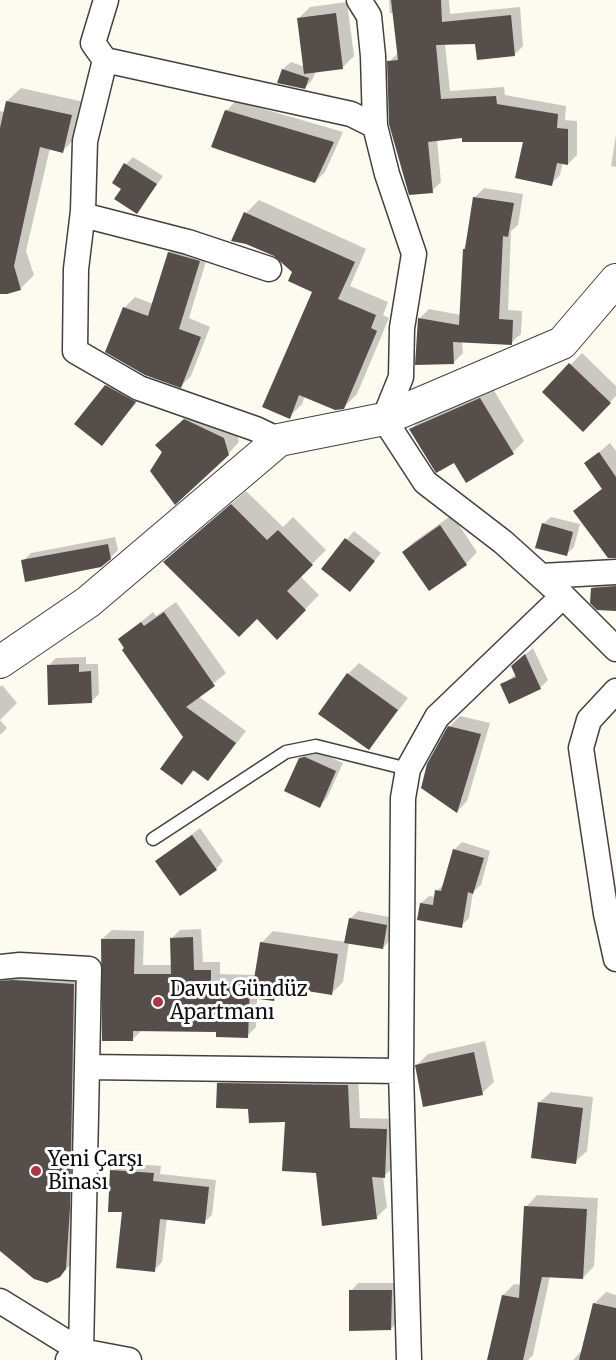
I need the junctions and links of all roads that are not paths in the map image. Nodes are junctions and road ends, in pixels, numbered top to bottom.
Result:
1 (106, 0) edge
2 (358, 0) edge
3 (105, 60) junction
4 (375, 126) junction
5 (82, 215) junction
6 (269, 269) dead end
7 (616, 280) edge
8 (384, 419) junction
9 (279, 440) junction
10 (616, 572) edge
11 (541, 576) junction
12 (563, 596) junction
13 (616, 649) edge
14 (0, 662) edge
15 (616, 691) edge
16 (408, 768) junction
17 (153, 839) dead end
18 (616, 958) edge
19 (0, 967) edge
20 (87, 1066) junction
21 (401, 1071) junction
22 (0, 1301) edge
23 (75, 1356) edge
24 (129, 1360) edge
25 (409, 1360) edge

1 - 3 street
2 - 4 street
3 - 4 street
3 - 5 street
4 - 8 street
5 - 6 street
5 - 9 street
7 - 8 street
8 - 9 street
8 - 11 street
9 - 14 street
10 - 11 street
11 - 12 street
12 - 13 street
12 - 16 street
15 - 18 street
16 - 17 lane
16 - 21 street
19 - 20 street
20 - 21 street
20 - 23 street
21 - 25 street
22 - 23 street
23 - 24 street

